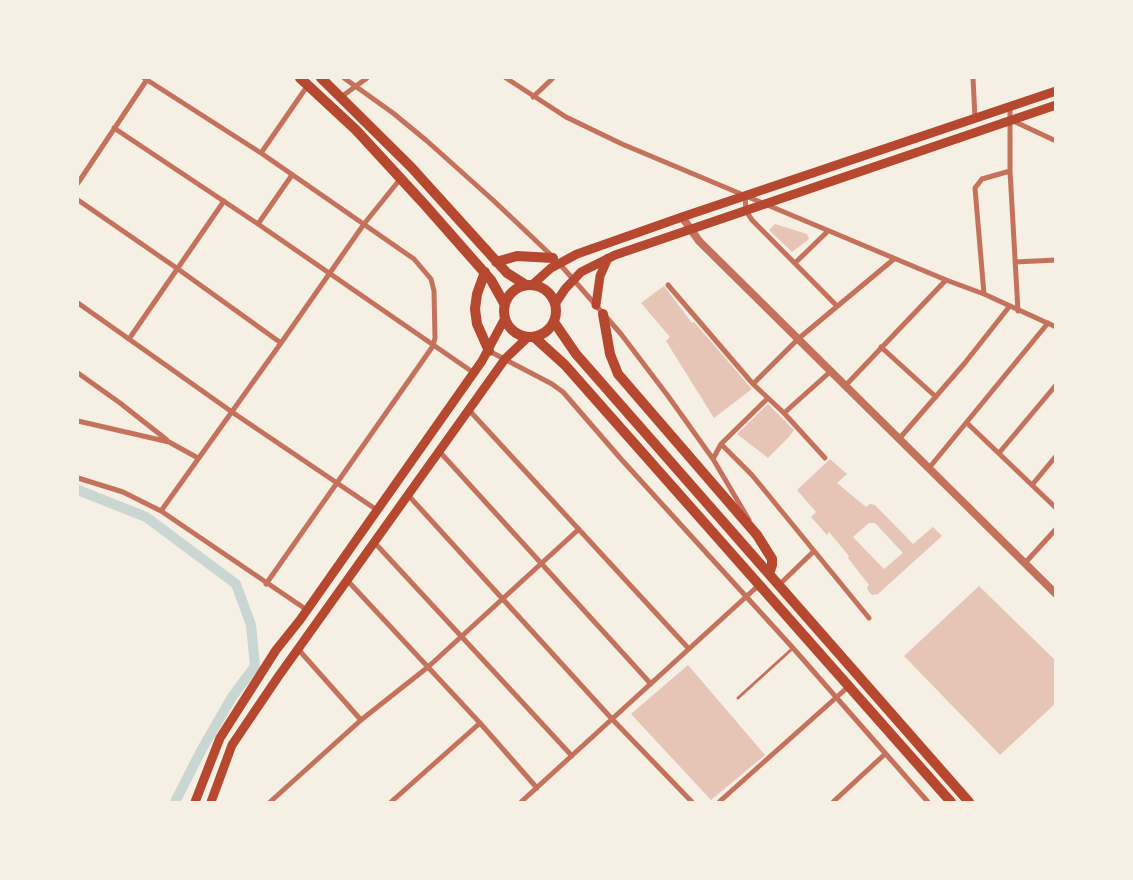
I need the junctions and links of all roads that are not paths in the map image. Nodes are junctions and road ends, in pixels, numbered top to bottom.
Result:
1 (147, 78) edge
2 (300, 78) edge
3 (321, 78) edge
4 (344, 78) edge
5 (367, 78) edge
6 (506, 78) edge
7 (553, 78) edge
8 (973, 78) edge
9 (308, 85) junction
10 (355, 86) junction
11 (1056, 92) edge
12 (341, 97) junction
13 (533, 97) junction
14 (1056, 105) edge
15 (1010, 107) junction
16 (975, 118) junction
17 (1010, 120) junction
18 (114, 128) junction
19 (1056, 142) edge
20 (260, 153) junction
21 (1010, 171) junction
22 (292, 175) junction
23 (401, 178) junction
24 (78, 183) edge
25 (745, 196) junction
26 (78, 200) edge
27 (224, 201) junction
28 (766, 204) junction
29 (746, 211) junction
30 (682, 216) junction
31 (258, 224) junction
32 (364, 224) junction
33 (690, 230) junction
34 (828, 231) junction
35 (608, 258) junction
36 (894, 259) junction
37 (556, 260) junction
38 (1056, 260) edge
39 (496, 262) junction
40 (1015, 262) junction
41 (795, 263) junction
42 (178, 269) junction
43 (485, 272) junction
44 (330, 274) junction
45 (573, 279) junction
46 (946, 280) junction
47 (529, 285) junction
48 (668, 285) dead end
49 (984, 294) junction
50 (78, 303) edge
51 (555, 304) junction
52 (596, 305) junction
53 (505, 306) junction
54 (837, 306) junction
55 (1009, 307) junction
56 (1018, 311) junction
57 (603, 314) junction
58 (505, 318) junction
59 (554, 322) junction
60 (1048, 324) junction
61 (1056, 326) edge
62 (531, 337) junction
63 (129, 339) junction
64 (798, 339) junction
65 (281, 343) junction
66 (433, 346) junction
67 (881, 347) junction
68 (489, 351) junction
69 (505, 359) junction
70 (831, 371) junction
71 (78, 373) edge
72 (474, 373) junction
73 (753, 384) junction
74 (1056, 385) edge
75 (845, 386) junction
76 (936, 397) junction
77 (768, 398) junction
78 (468, 409) junction
79 (232, 412) junction
80 (784, 413) junction
81 (78, 422) edge
82 (967, 423) junction
83 (899, 440) junction
84 (169, 442) junction
85 (721, 444) junction
86 (438, 451) junction
87 (999, 453) junction
88 (1056, 456) edge
89 (198, 458) junction
90 (825, 458) dead end
91 (712, 460) junction
92 (929, 468) junction
93 (78, 478) edge
94 (337, 484) junction
95 (1032, 485) junction
96 (407, 495) junction
97 (1056, 508) edge
98 (377, 510) junction
99 (161, 511) junction
100 (1056, 529) edge
101 (579, 530) junction
102 (757, 535) junction
103 (374, 542) junction
104 (814, 551) junction
105 (542, 564) junction
106 (1025, 564) junction
107 (769, 574) junction
108 (347, 580) junction
109 (266, 584) junction
110 (759, 585) junction
111 (778, 585) junction
112 (1056, 594) edge
113 (747, 596) junction
114 (503, 599) junction
115 (307, 610) junction
116 (870, 618) dead end
117 (462, 637) junction
118 (793, 648) junction
119 (298, 649) junction
120 (689, 649) junction
121 (428, 667) junction
122 (651, 684) junction
123 (848, 687) junction
124 (738, 698) dead end
125 (837, 698) junction
126 (612, 719) junction
127 (361, 720) junction
128 (480, 724) junction
129 (885, 754) junction
130 (572, 756) junction
131 (537, 788) junction
132 (195, 802) edge
133 (211, 802) edge
134 (270, 802) edge
135 (391, 802) edge
136 (521, 802) edge
137 (692, 802) edge
138 (719, 802) edge
139 (833, 802) edge
140 (928, 802) edge
141 (951, 802) edge
142 (969, 802) edge

1 - 18 street
1 - 20 street
2 - 9 highway
3 - 12 highway
4 - 10 street
5 - 10 street
6 - 13 street
7 - 13 street
8 - 16 street
9 - 20 street
9 - 23 highway
10 - 12 street
10 - 37 street
11 - 15 main road
12 - 39 highway
13 - 25 street
14 - 17 main road
15 - 16 main road
15 - 17 street
16 - 25 main road
17 - 19 street
17 - 21 street
17 - 28 main road
18 - 24 street
18 - 27 street
20 - 22 street
21 - 40 street
21 - 49 street
22 - 31 street
22 - 32 street
23 - 32 street
23 - 43 highway
25 - 28 street
25 - 29 street
25 - 30 main road
26 - 42 street
27 - 31 street
27 - 42 street
28 - 29 main road
28 - 34 street
29 - 33 main road
29 - 41 street
30 - 33 street
30 - 37 main road
31 - 44 street
32 - 44 street
32 - 66 street
33 - 35 main road
33 - 64 street
34 - 36 street
34 - 41 street
35 - 45 main road
35 - 52 main road
36 - 46 street
36 - 54 street
37 - 39 highway
37 - 45 street
37 - 47 main road
38 - 40 street
39 - 47 highway
40 - 56 street
41 - 54 street
42 - 63 street
42 - 65 street
43 - 53 highway
43 - 68 highway
44 - 65 street
44 - 66 street
45 - 51 main road
45 - 52 street
46 - 49 street
46 - 67 street
47 - 51 highway
47 - 53 highway
48 - 73 street
49 - 55 street
50 - 63 street
51 - 59 highway
52 - 57 street
53 - 58 highway
54 - 64 street
55 - 56 street
55 - 76 street
56 - 60 street
57 - 91 street
57 - 102 highway
58 - 62 highway
58 - 68 main road
59 - 62 highway
59 - 107 highway
60 - 61 street
60 - 82 street
62 - 69 main road
62 - 110 highway
63 - 79 street
64 - 70 street
64 - 73 street
65 - 79 street
66 - 72 street
66 - 94 street
67 - 75 street
67 - 76 street
68 - 69 street
68 - 72 main road
69 - 78 main road
69 - 113 street
70 - 75 street
70 - 80 street
71 - 84 street
72 - 98 main road
73 - 77 street
74 - 87 street
75 - 83 street
76 - 83 street
77 - 80 street
77 - 85 street
78 - 86 main road
78 - 101 street
79 - 89 street
79 - 94 street
80 - 90 street
81 - 84 street
82 - 87 street
82 - 92 street
83 - 92 street
84 - 89 street
85 - 91 street
85 - 104 street
86 - 96 main road
86 - 105 street
87 - 95 street
88 - 95 street
89 - 99 street
91 - 102 street
92 - 106 street
93 - 99 street
94 - 98 street
94 - 109 street
95 - 97 street
96 - 103 main road
96 - 114 street
98 - 115 main road
99 - 109 street
100 - 106 street
101 - 105 street
101 - 120 street
102 - 107 highway
103 - 108 main road
103 - 117 street
104 - 111 street
104 - 116 street
105 - 114 street
105 - 122 street
106 - 112 street
107 - 111 highway
108 - 119 main road
108 - 121 street
109 - 115 street
110 - 113 street
110 - 123 highway
111 - 142 highway
113 - 118 street
113 - 120 street
114 - 117 street
114 - 126 street
115 - 132 main road
117 - 121 street
117 - 130 street
118 - 124 lane
118 - 125 street
119 - 127 street
119 - 133 main road
120 - 122 street
121 - 127 street
121 - 128 street
122 - 126 street
123 - 125 street
123 - 141 highway
125 - 129 street
125 - 138 street
126 - 130 street
126 - 137 street
127 - 134 street
128 - 131 street
128 - 135 street
129 - 139 street
129 - 140 street
130 - 131 street
131 - 136 street

